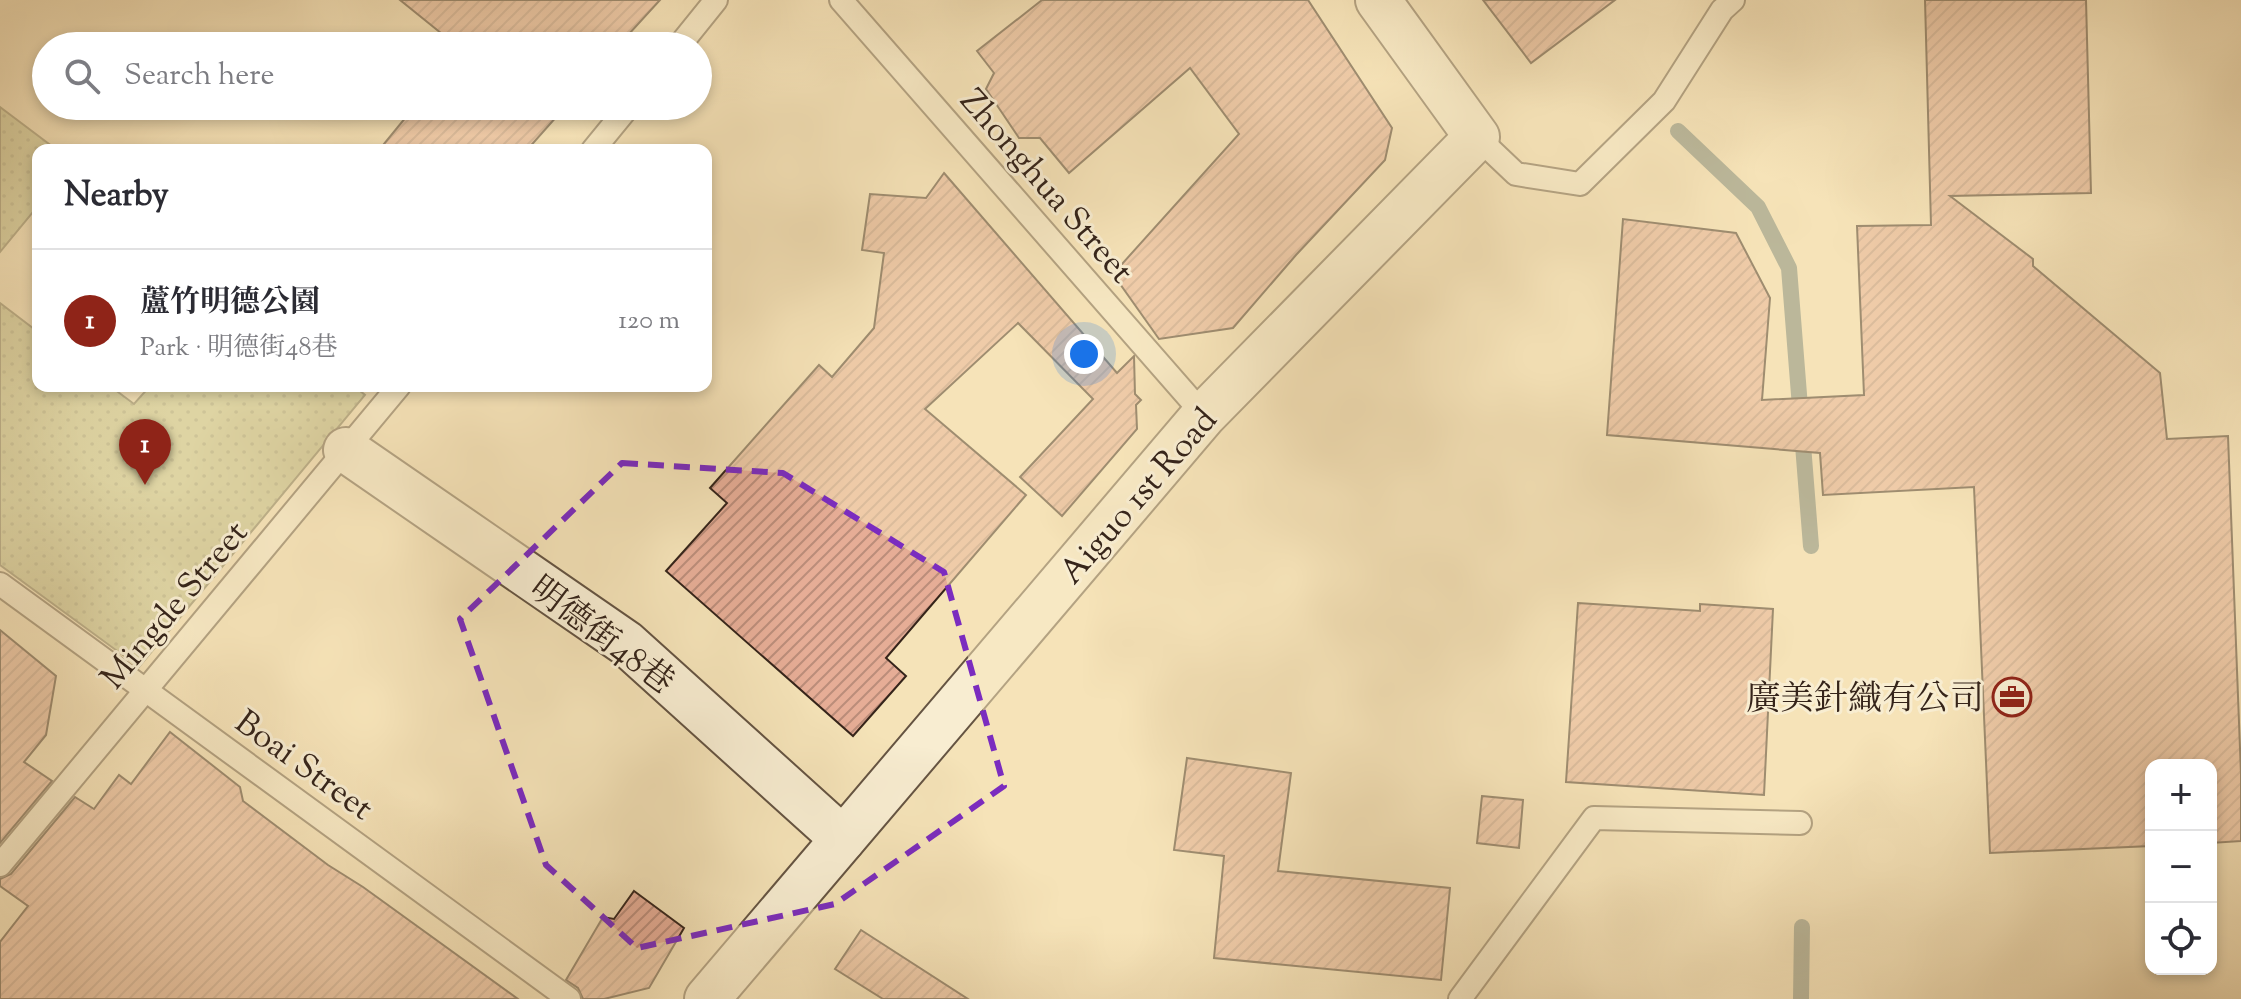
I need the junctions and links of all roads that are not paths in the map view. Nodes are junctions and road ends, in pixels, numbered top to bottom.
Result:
1 (716, 0) edge
2 (841, 0) edge
3 (1378, 0) edge
4 (1733, 0) edge
5 (690, 32) edge
6 (618, 120) edge
7 (1477, 137) junction
8 (598, 144) edge
9 (394, 392) edge
10 (1204, 415) junction
11 (346, 450) junction
12 (0, 584) edge
13 (145, 690) junction
14 (1800, 823) dead end
15 (843, 839) junction
16 (0, 865) edge
17 (569, 999) edge
18 (707, 999) edge
19 (1460, 999) edge

1 - 5 lane
2 - 10 lane, Zhonghua Street
3 - 7 street
4 - 7 lane
6 - 8 lane
7 - 10 street, Aiguo 1st Road
9 - 11 lane, Mingde Street
10 - 15 street, Aiguo 1st Road
11 - 13 lane, Mingde Street
11 - 15 street, 明德街48巷
12 - 13 lane, Boai Street
13 - 16 lane, Mingde Street
13 - 17 lane, Boai Street
14 - 19 lane
15 - 18 street, Aiguo 1st Road

